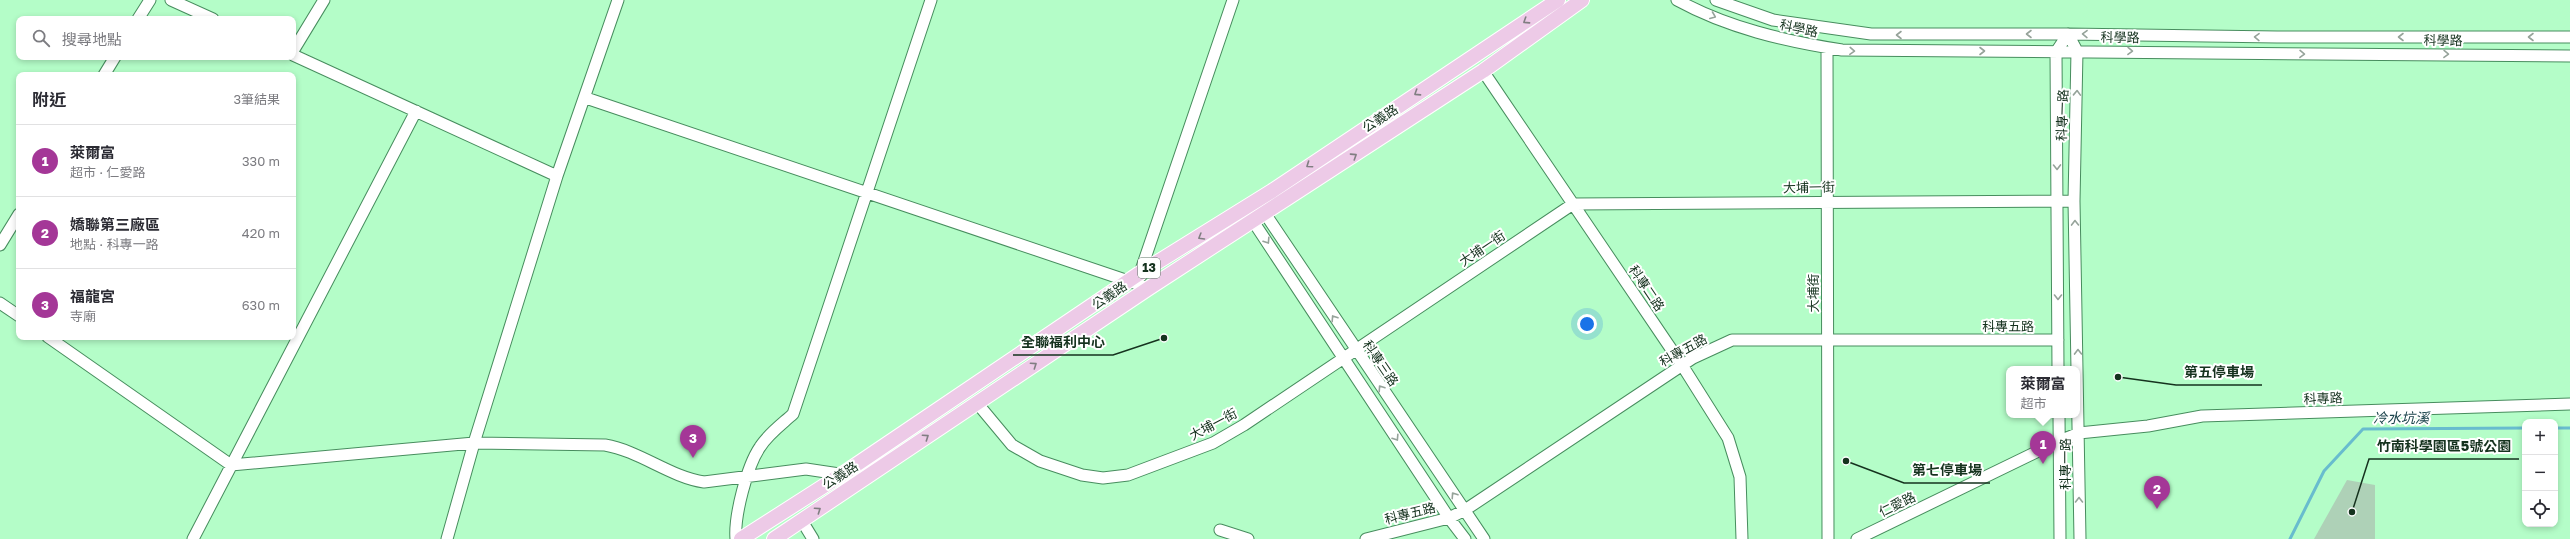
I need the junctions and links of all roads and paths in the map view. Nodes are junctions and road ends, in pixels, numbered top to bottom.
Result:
1 (150, 0) edge
2 (171, 0) edge
3 (324, 0) edge
4 (618, 0) edge
5 (931, 0) edge
6 (1233, 0) edge
7 (1558, 0) edge
8 (1582, 0) edge
9 (1677, 0) edge
10 (1716, 0) edge
11 (140, 16) edge
12 (206, 16) edge
13 (2068, 34) junction
14 (2277, 37) junction
15 (2570, 38) edge
16 (296, 45) edge
17 (1827, 48) junction
18 (2077, 51) junction
19 (2056, 52) junction
20 (2277, 54) junction
21 (296, 56) edge
22 (2570, 56) edge
23 (113, 60) edge
24 (1484, 71) junction
25 (106, 72) edge
26 (586, 98) junction
27 (416, 111) junction
28 (1338, 145) junction
29 (1329, 173) junction
30 (557, 176) junction
31 (866, 192) junction
32 (1827, 201) junction
33 (2074, 201) junction
34 (2057, 202) junction
35 (1573, 204) junction
36 (1251, 205) junction
37 (1266, 214) junction
38 (16, 219) edge
39 (1253, 221) junction
40 (0, 245) edge
41 (1140, 273) junction
42 (1128, 281) junction
43 (1149, 288) junction
44 (0, 303) edge
45 (16, 314) edge
46 (52, 340) edge
47 (1826, 340) junction
48 (2058, 340) junction
49 (1356, 351) junction
50 (1344, 358) junction
51 (1682, 365) junction
52 (2058, 366) edge
53 (2078, 366) edge
54 (977, 403) junction
55 (2570, 404) edge
56 (2059, 418) edge
57 (2079, 418) edge
58 (2079, 434) junction
59 (2059, 441) junction
60 (474, 443) junction
61 (231, 466) junction
62 (841, 475) junction
63 (747, 478) junction
64 (866, 478) junction
65 (1465, 510) junction
66 (1449, 518) junction
67 (802, 521) junction
68 (1220, 530) dead end
69 (193, 539) edge
70 (447, 539) edge
71 (736, 539) edge
72 (741, 539) edge
73 (774, 539) edge
74 (813, 539) edge
75 (1248, 539) edge
76 (1366, 539) edge
77 (1465, 539) edge
78 (1484, 539) edge
79 (1742, 539) edge
80 (1828, 539) edge
81 (1857, 539) edge
82 (2060, 539) edge
83 (2080, 539) edge

1 - 11 street
2 - 12 street
3 - 16 street
4 - 26 street
5 - 31 street
6 - 41 street
7 -> 28 main road, 公義路 / 13
8 - 24 main road, 公義路 / 13
9 -> 17 street, 科學路
13 -> 10 street, 科學路
14 -> 13 street, 科學路
13 - 18 street, 科專一路
13 - 19 street
15 -> 14 street, 科學路
14 - 20 street
17 -> 19 street, 科學路
17 - 32 street, 大埔街
18 - 19 street, 科學路
18 -> 20 street, 科學路
33 -> 18 street, 科專一路
19 -> 34 street, 科專一路
20 -> 22 street, 科學路
21 - 27 street
23 - 25 street
29 -> 24 main road, 公義路 / 13
24 - 35 street, 科專二路
26 - 30 street
26 - 31 street
27 - 30 street
27 - 61 street
28 - 29 street
28 -> 36 main road, 公義路 / 13
29 - 37 main road, 公義路 / 13
30 - 60 street
31 - 42 street
31 - 63 street
32 - 34 street, 大埔一街
32 - 35 street, 大埔一街
32 - 47 street, 大埔街
33 - 34 street, 大埔一街
53 -> 33 street, 科專一路
34 -> 48 street, 科專一路
35 - 49 street, 大埔一街
35 - 51 street, 科專二路
36 - 37 street, 科專三路
36 - 39 street
36 -> 41 main road, 公義路 / 13
37 - 39 main road, 公義路 / 13
49 -> 37 street, 科專三路
38 - 40 street
39 - 43 main road, 公義路 / 13
39 -> 50 street
41 - 42 main road, 公義路 / 13
41 - 43 street
42 - 43 street
42 - 62 main road, 公義路 / 13
54 -> 43 main road, 公義路 / 13
44 - 45 street
46 - 61 street
47 - 48 street, 科專五路
47 - 51 street, 科專五路
47 - 80 street, 大埔街
48 - 52 street, 科專一路
49 - 50 street, 大埔一街
65 -> 49 street, 科專三路
50 - 54 street, 大埔一街
50 -> 66 street
51 - 65 street, 科專五路
51 - 79 street, 科專二路
64 -> 54 main road, 公義路 / 13
55 - 58 street, 科專路
56 - 59 street, 科專一路
58 -> 57 street, 科專一路
58 - 59 street, 仁愛路
83 -> 58 street, 科專一路
59 - 81 street, 仁愛路
59 - 82 street, 科專一路
60 - 61 street
60 - 63 street
60 - 70 street
61 - 69 street
62 - 63 street
62 - 64 street
62 - 72 main road, 公義路 / 13
63 - 71 street
67 -> 64 main road, 公義路 / 13
65 - 66 street, 科專五路
65 - 78 street, 科專三路
66 - 76 street, 科專五路
66 - 77 street
67 - 73 main road, 公義路 / 13
67 - 74 street
68 - 75 street

